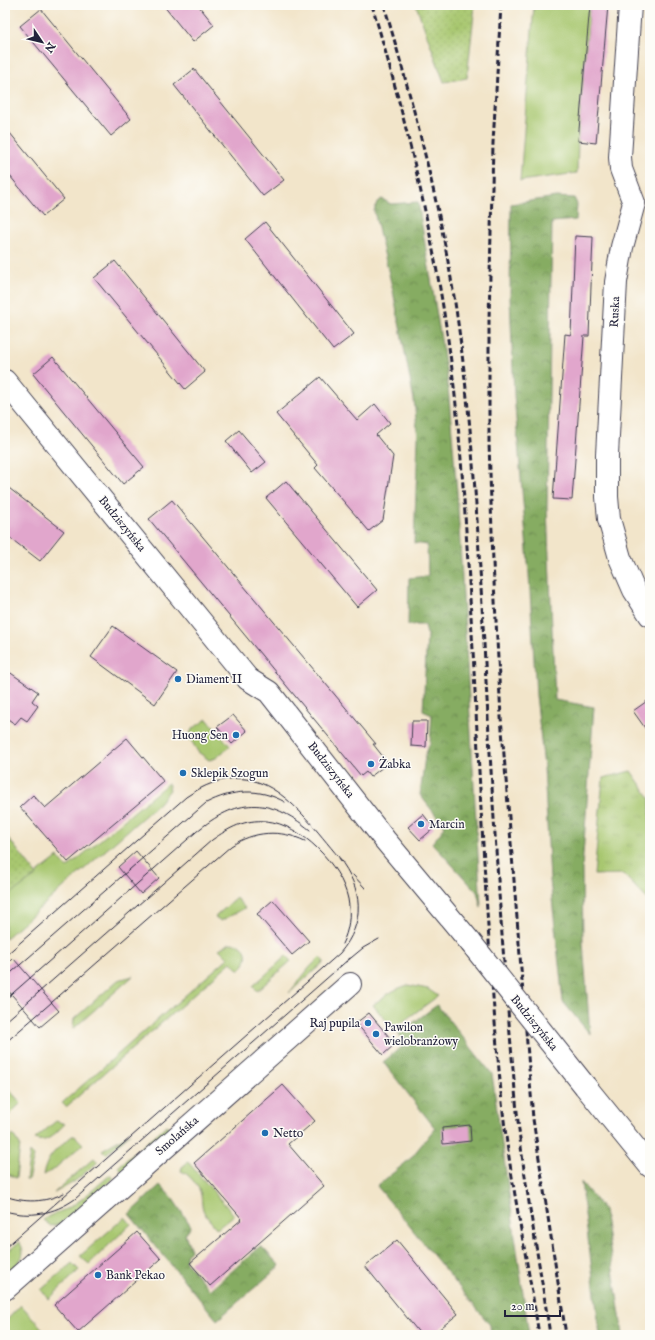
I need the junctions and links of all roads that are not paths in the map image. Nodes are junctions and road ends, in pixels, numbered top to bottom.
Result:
1 (630, 5) edge
2 (642, 203) edge
3 (5, 381) edge
4 (650, 615) edge
5 (350, 984) dead end
6 (650, 1166) edge
7 (5, 1289) edge

1 - 2 street, Ruska
2 - 4 street, Ruska
3 - 6 street, Budziszyńska, bridge
5 - 7 street, Smolańska

